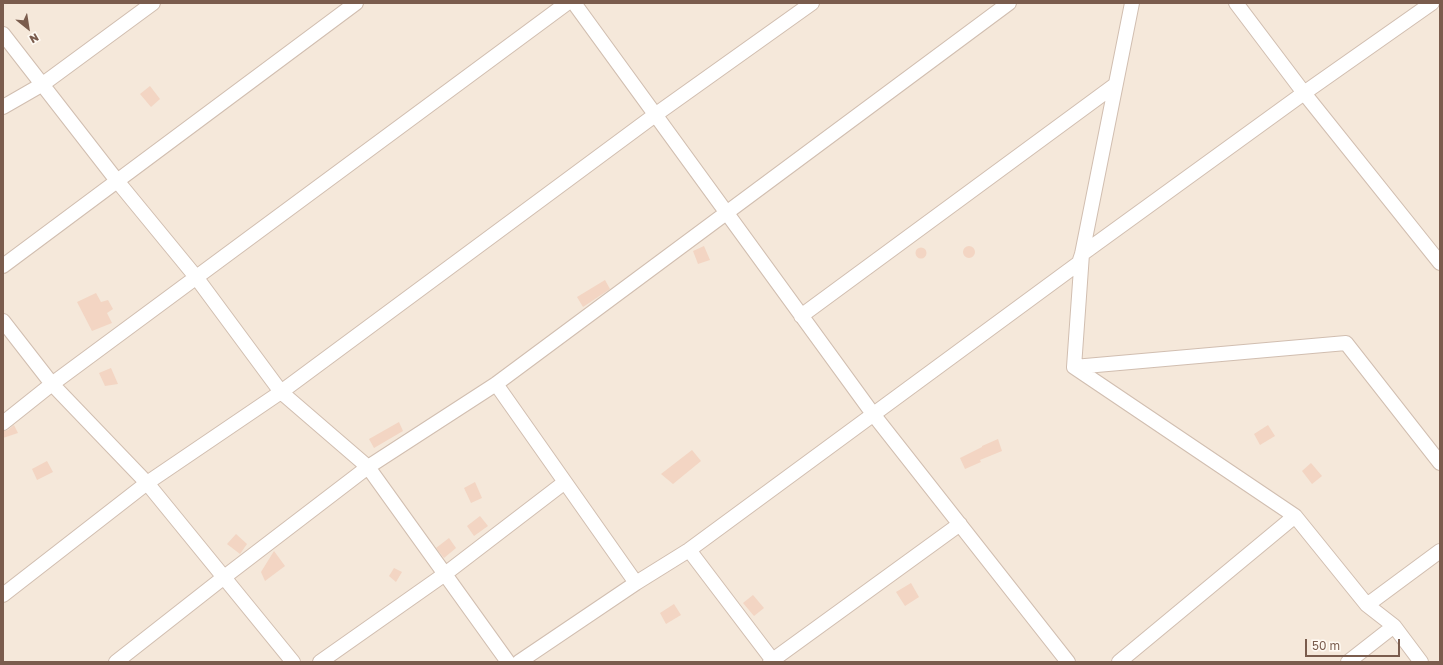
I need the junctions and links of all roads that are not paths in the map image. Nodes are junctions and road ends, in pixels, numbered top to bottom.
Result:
1 (153, 3) edge
2 (356, 3) edge
3 (567, 3) edge
4 (574, 3) edge
5 (812, 3) edge
6 (1009, 3) edge
7 (1132, 3) edge
8 (1236, 3) edge
9 (1432, 3) edge
10 (3, 34) edge
11 (43, 84) junction
12 (1115, 85) junction
13 (1304, 93) junction
14 (3, 107) edge
15 (656, 115) junction
16 (118, 182) junction
17 (726, 213) junction
18 (1082, 254) junction
19 (1440, 263) edge
20 (3, 266) edge
21 (196, 277) junction
22 (801, 316) junction
23 (3, 321) edge
24 (1074, 367) junction
25 (52, 384) junction
26 (496, 384) junction
27 (281, 392) junction
28 (873, 414) junction
29 (3, 422) edge
30 (1440, 463) edge
31 (368, 467) junction
32 (565, 482) junction
33 (147, 483) junction
34 (1295, 516) junction
35 (960, 524) junction
36 (689, 550) junction
37 (1440, 551) edge
38 (445, 574) junction
39 (223, 578) junction
40 (636, 583) junction
41 (3, 595) edge
42 (1367, 605) junction
43 (1394, 626) junction
44 (772, 661) edge
45 (116, 662) edge
46 (293, 662) edge
47 (320, 662) edge
48 (508, 662) edge
49 (518, 662) edge
50 (1068, 662) edge
51 (1119, 662) edge
52 (1348, 662) edge
53 (1421, 662) edge

1 - 11 street
2 - 16 street
3 - 21 street
4 - 15 street
5 - 15 street
6 - 17 street
7 - 12 street
8 - 13 street
9 - 13 street
10 - 11 street
11 - 14 street
11 - 16 street
12 - 18 street
12 - 22 street
13 - 18 street
13 - 19 street
15 - 17 street
15 - 27 street
16 - 20 street
16 - 21 street
17 - 22 street
17 - 26 street
18 - 24 street
18 - 28 street
21 - 25 street
21 - 27 street
22 - 28 street
23 - 25 street
24 - 30 street
24 - 34 street
25 - 29 street
25 - 33 street
26 - 31 street
26 - 32 street
27 - 31 street
27 - 33 street
28 - 35 street
28 - 36 street
31 - 38 street
31 - 39 street
32 - 38 street
32 - 40 street
33 - 39 street
33 - 41 street
34 - 42 street
34 - 51 street
35 - 44 street
35 - 50 street
36 - 40 street
36 - 44 street
37 - 42 street
38 - 47 street
38 - 48 street
39 - 45 street
39 - 46 street
40 - 49 street
42 - 43 street
43 - 52 street
43 - 53 street

